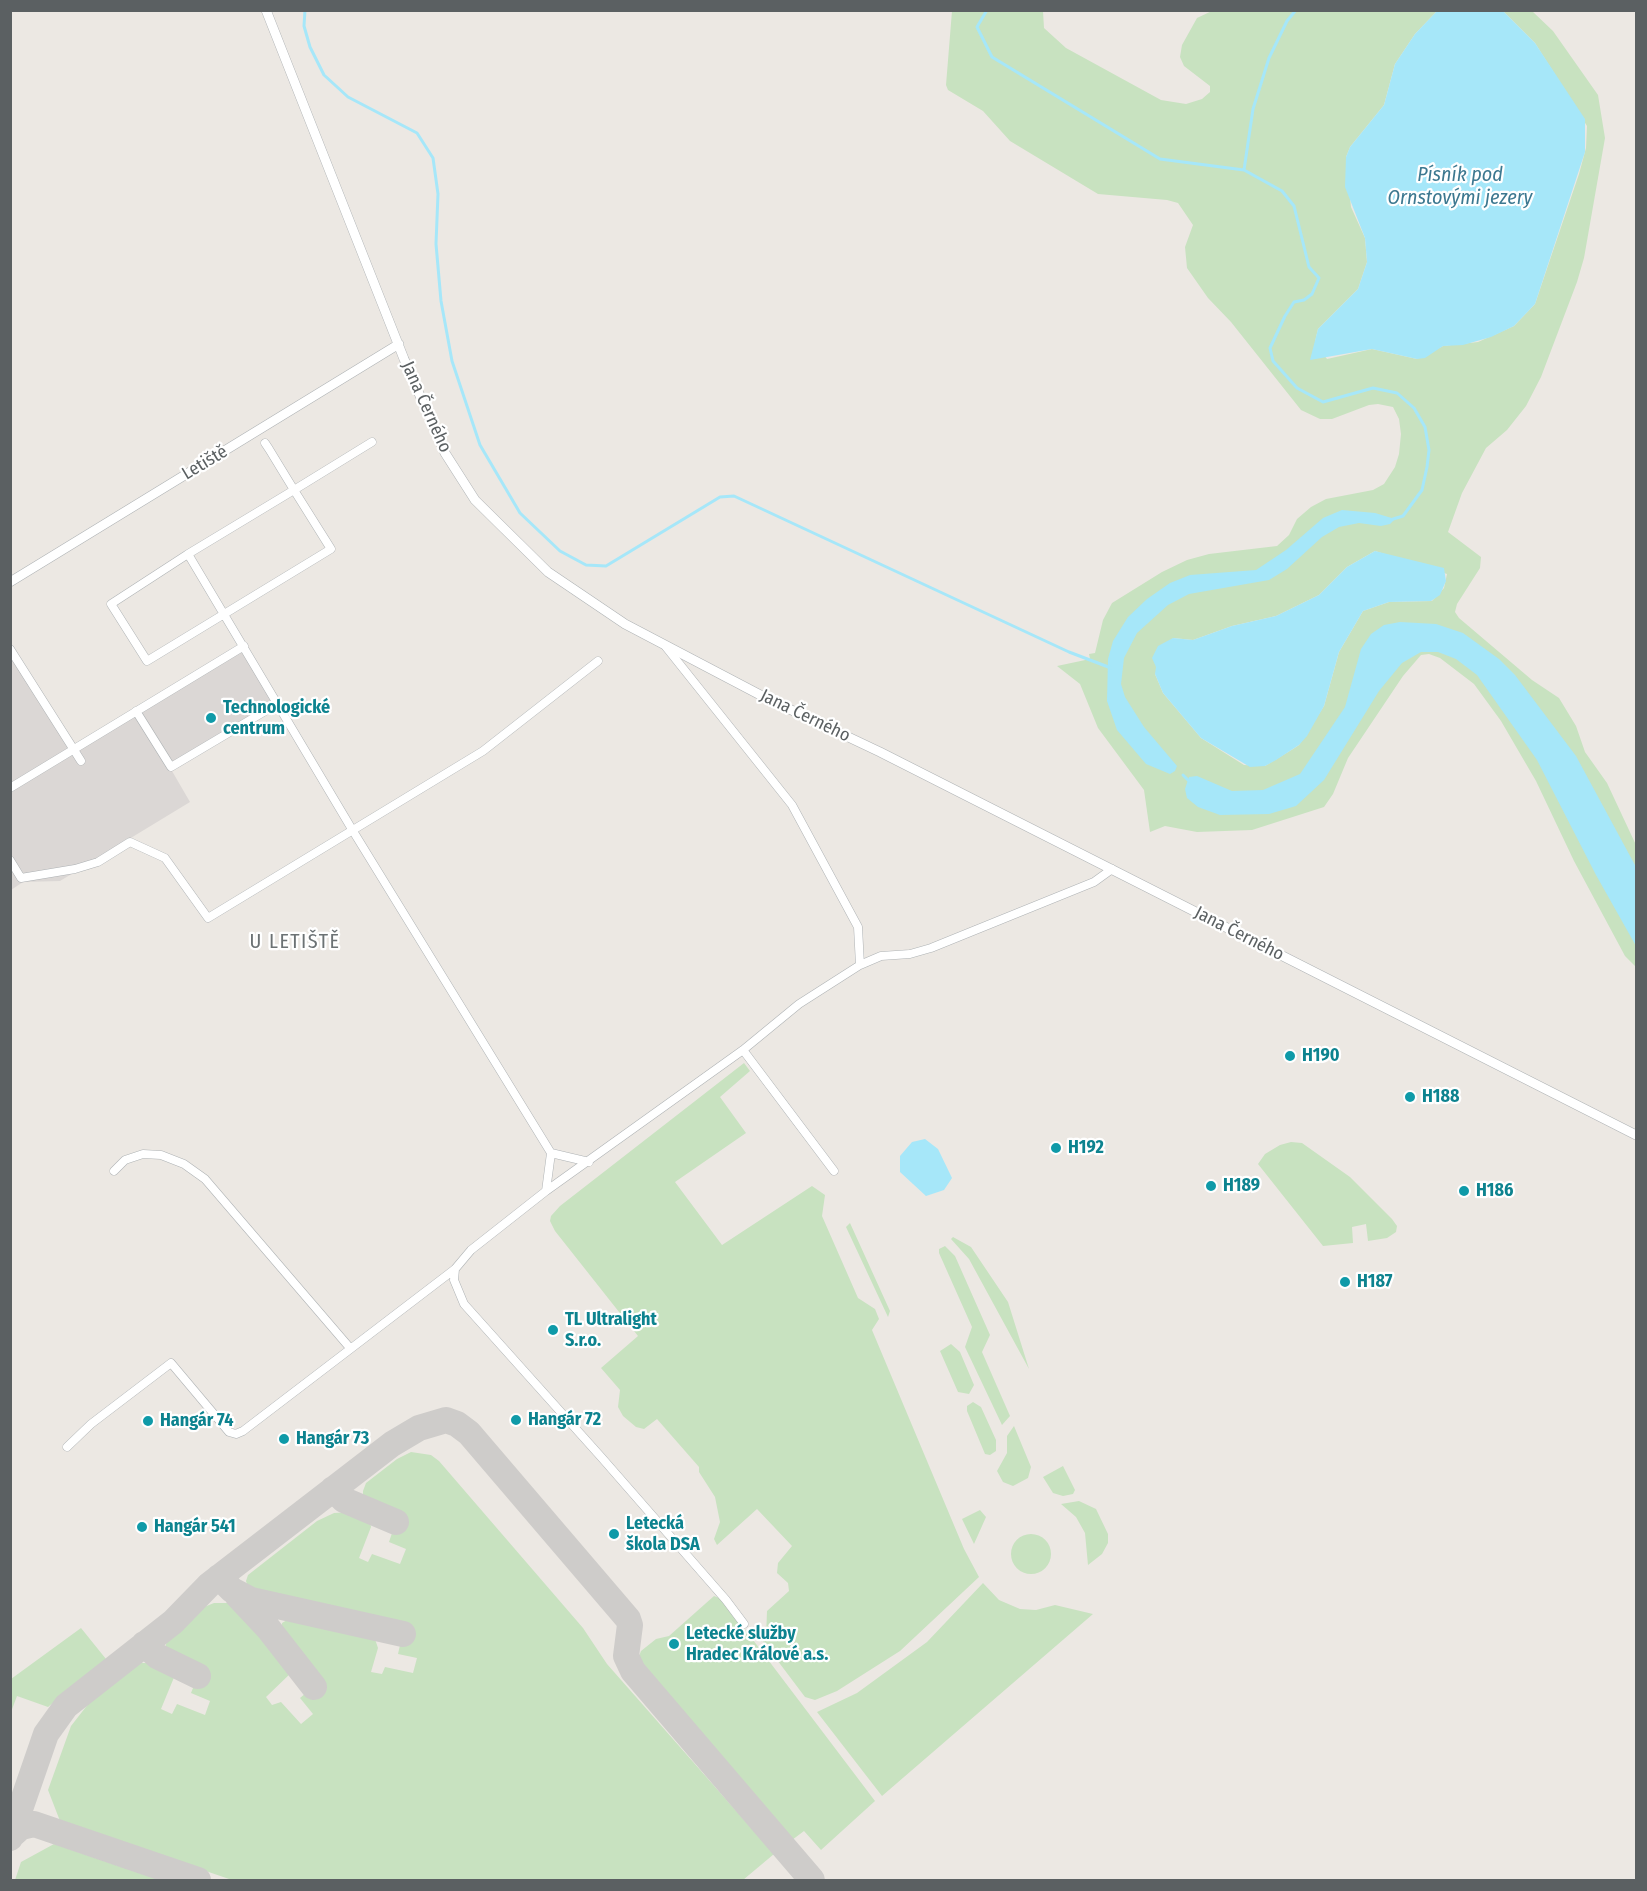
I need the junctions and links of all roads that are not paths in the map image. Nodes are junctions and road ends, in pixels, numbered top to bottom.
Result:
1 (266, 10) edge
2 (399, 344) junction
3 (372, 442) dead end
4 (265, 443) dead end
5 (294, 490) junction
6 (188, 554) junction
7 (10, 582) edge
8 (226, 615) junction
9 (663, 644) junction
10 (244, 646) junction
11 (10, 649) edge
12 (598, 660) dead end
13 (277, 704) junction
14 (136, 711) junction
15 (74, 748) junction
16 (81, 761) dead end
17 (10, 788) edge
18 (353, 831) junction
19 (10, 860) edge
20 (1112, 869) junction
21 (860, 965) junction
22 (743, 1050) junction
23 (1636, 1135) edge
24 (551, 1153) junction
25 (589, 1162) junction
26 (114, 1171) dead end
27 (834, 1171) dead end
28 (546, 1191) junction
29 (454, 1269) junction
30 (350, 1348) junction
31 (67, 1447) dead end
32 (744, 1624) dead end

1 - 2 street, Jana Černého
2 - 7 street, Letiště
2 - 9 street, Jana Černého
3 - 5 street
4 - 5 street
5 - 6 street
5 - 8 street
6 - 8 street
6 - 8 street
8 - 10 street
9 - 20 street, Jana Černého
9 - 21 street
10 - 13 street
10 - 14 street
11 - 15 street
12 - 18 street
13 - 14 street
13 - 18 street
14 - 15 street
15 - 16 street
15 - 17 street
18 - 19 street
18 - 24 street
20 - 21 street
20 - 23 street, Jana Černého
21 - 22 street
22 - 25 street
22 - 27 street
24 - 25 street
24 - 28 street
25 - 28 street
26 - 30 street
28 - 29 street
29 - 30 street
29 - 32 street
30 - 31 street

